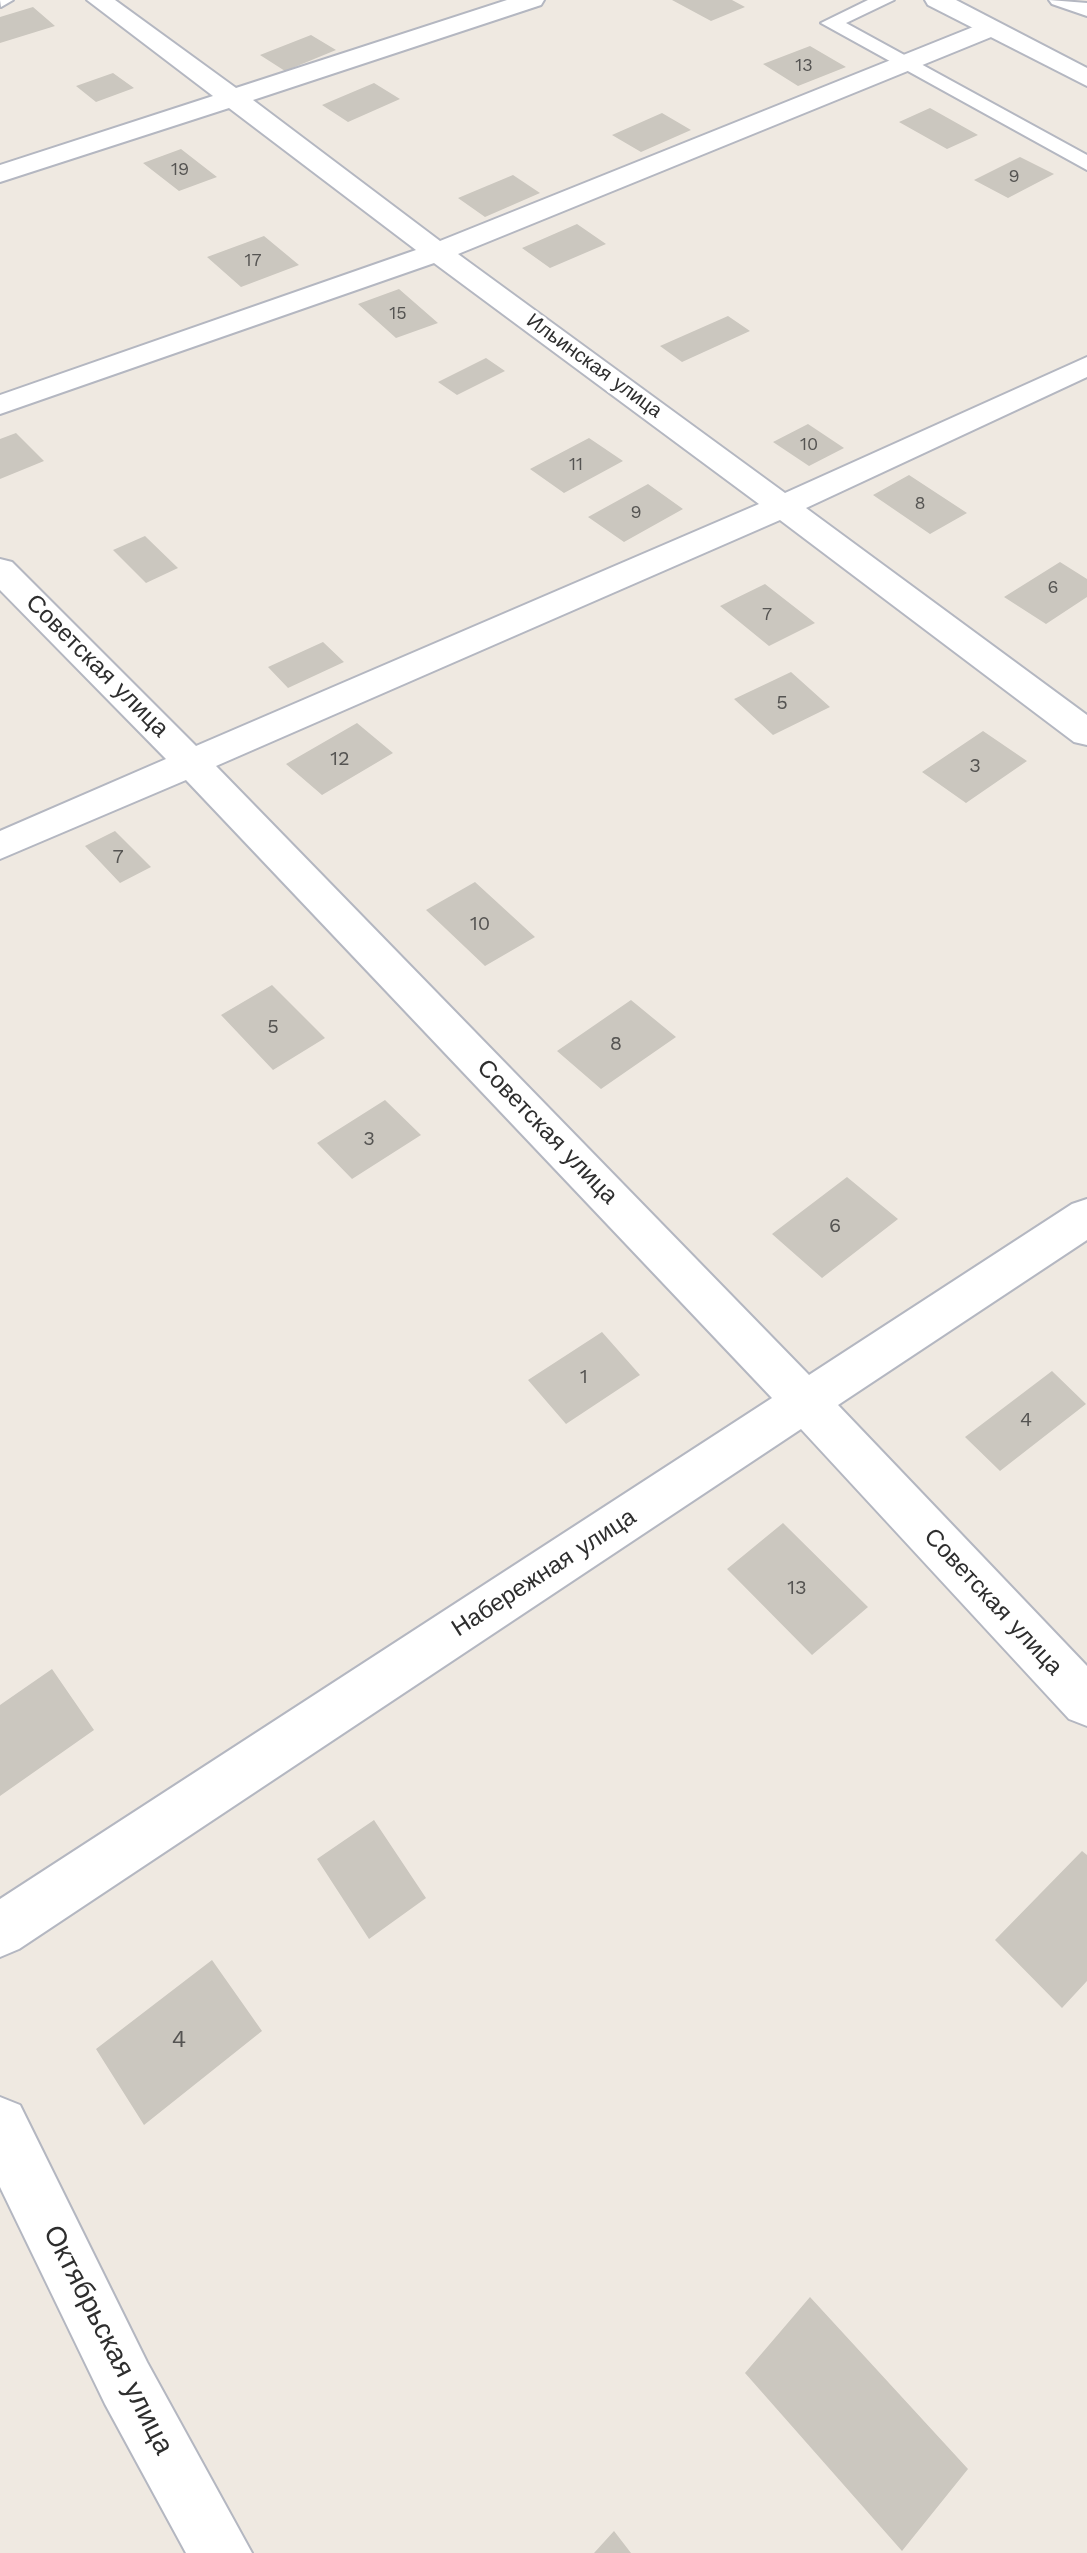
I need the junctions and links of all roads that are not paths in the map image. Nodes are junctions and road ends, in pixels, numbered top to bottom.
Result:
1 (99, 0) edge
2 (532, 0) edge
3 (884, 0) edge
4 (938, 0) edge
5 (1059, 0) edge
6 (1087, 10) edge
7 (992, 28) junction
8 (906, 63) junction
9 (1087, 78) edge
10 (236, 97) junction
11 (1087, 164) edge
12 (0, 174) edge
13 (438, 252) junction
14 (1087, 366) edge
15 (0, 405) edge
16 (785, 505) junction
17 (0, 570) edge
18 (1087, 733) edge
19 (191, 761) junction
20 (0, 846) edge
21 (1087, 1217) edge
22 (806, 1402) junction
23 (1087, 1702) edge
24 (0, 1930) edge
25 (0, 2125) edge
26 (220, 2553) edge

1 - 10 street, Ильинская улица
2 - 10 street
3 - 8 lane
4 - 7 street
5 - 6 lane
7 - 8 street
7 - 9 street
8 - 11 lane
8 - 13 street
10 - 12 street
10 - 13 street, Ильинская улица
13 - 15 street
13 - 16 street, Ильинская улица
14 - 16 street
16 - 18 street, Ильинская улица
16 - 19 street
17 - 19 street, Советская улица
19 - 20 street
19 - 22 street, Советская улица
21 - 22 street, Набережная улица
22 - 23 street, Советская улица
22 - 24 street, Набережная улица
25 - 26 street, Октябрьская улица

